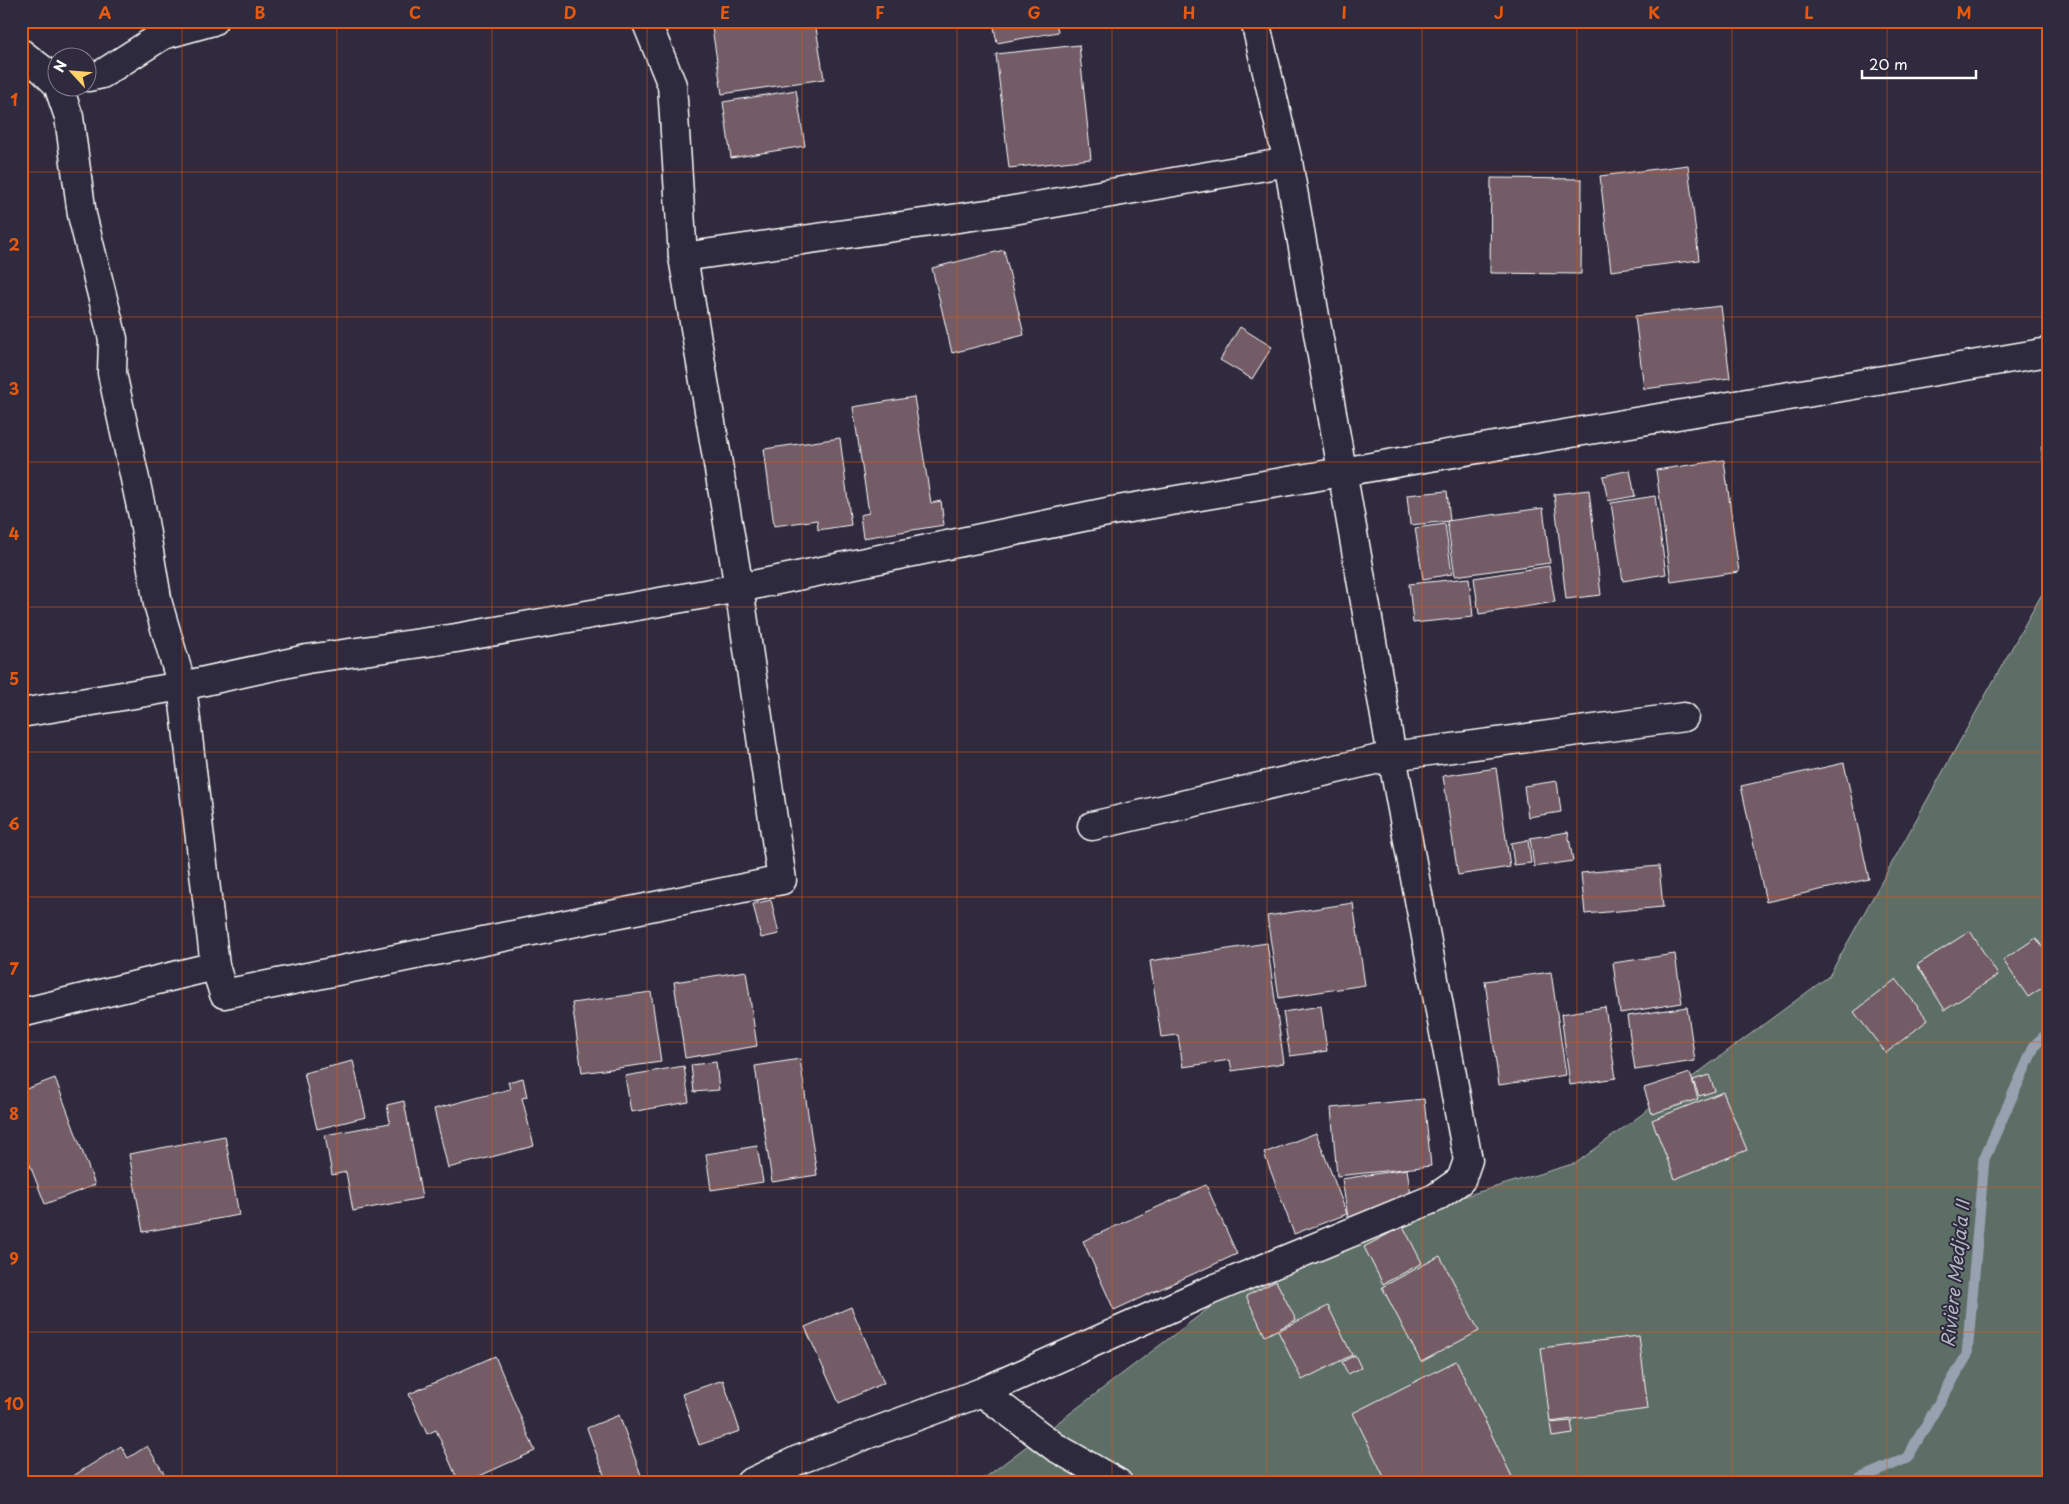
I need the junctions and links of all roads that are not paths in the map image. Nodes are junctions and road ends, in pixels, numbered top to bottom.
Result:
1 (213, 21) edge
2 (646, 21) edge
3 (1255, 21) edge
4 (21, 53) edge
5 (48, 75) edge
6 (98, 75) edge
7 (62, 98) edge
8 (1288, 162) junction
9 (683, 257) junction
10 (2048, 352) edge
11 (1342, 473) junction
12 (739, 588) junction
13 (182, 686) junction
14 (21, 713) edge
15 (1684, 718) dead end
16 (1392, 756) junction
17 (1092, 826) dead end
18 (215, 966) junction
19 (21, 1013) edge
20 (982, 1392) junction
21 (750, 1483) edge
22 (1118, 1483) edge

1 - 6 street
2 - 9 street
3 - 8 street
4 - 5 street
7 - 13 street
8 - 9 street
8 - 11 street
9 - 12 street
10 - 11 street
11 - 12 street
11 - 16 street
12 - 13 street
12 - 18 street
13 - 14 street
13 - 18 street
15 - 16 street
16 - 17 street
16 - 20 street
18 - 19 street
20 - 21 street
20 - 22 street

